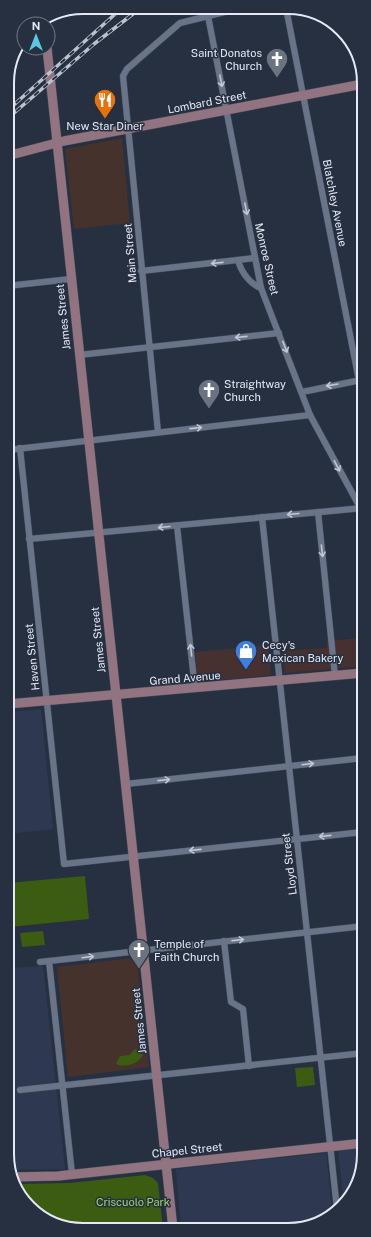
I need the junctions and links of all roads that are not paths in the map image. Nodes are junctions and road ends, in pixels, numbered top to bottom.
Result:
1 (216, 14) edge
2 (287, 14) edge
3 (208, 16) junction
4 (48, 56) edge
5 (357, 85) edge
6 (304, 95) junction
7 (226, 110) junction
8 (128, 129) junction
9 (57, 143) junction
10 (14, 154) edge
11 (255, 258) junction
12 (238, 260) junction
13 (141, 271) junction
14 (71, 279) junction
15 (14, 285) edge
16 (261, 288) junction
17 (279, 332) junction
18 (149, 347) junction
19 (79, 355) junction
20 (357, 360) edge
21 (357, 381) edge
22 (302, 392) junction
23 (310, 415) junction
24 (158, 432) junction
25 (88, 441) junction
26 (20, 448) junction
27 (14, 449) edge
28 (357, 501) edge
29 (357, 510) edge
30 (318, 512) junction
31 (262, 517) junction
32 (177, 526) junction
33 (99, 533) junction
34 (29, 539) junction
35 (357, 674) edge
36 (335, 676) junction
37 (280, 681) junction
38 (195, 689) junction
39 (116, 696) junction
40 (46, 702) junction
41 (14, 704) edge
42 (357, 759) edge
43 (289, 766) junction
44 (126, 784) junction
45 (357, 833) edge
46 (296, 839) junction
47 (133, 856) junction
48 (357, 927) edge
49 (307, 932) junction
50 (224, 941) junction
51 (144, 950) junction
52 (49, 961) junction
53 (40, 962) dead end
54 (357, 1054) edge
55 (321, 1058) junction
56 (249, 1066) junction
57 (157, 1076) junction
58 (62, 1086) junction
59 (20, 1090) dead end
60 (357, 1144) edge
61 (331, 1147) junction
62 (166, 1164) junction
63 (72, 1174) junction
64 (18, 1177) edge
65 (336, 1204) edge
66 (172, 1223) edge

1 - 3 street
2 - 6 street, Blatchley Avenue
3 -> 7 street, Monroe Street
3 - 8 street, Main Street
4 - 9 main road, James Street
5 - 6 main road, Lombard Street
6 - 7 main road, Lombard Street
6 - 20 street, Blatchley Avenue
7 - 8 main road, Lombard Street
7 -> 11 street, Monroe Street
8 - 9 main road, Lombard Street
8 - 13 street, Main Street
9 - 10 main road, Lombard Street
9 - 14 main road, James Street
11 - 12 street
11 - 16 street, Monroe Street
12 -> 13 street
12 - 16 street
13 - 18 street, Main Street
14 - 15 street
14 - 19 main road, James Street
16 - 17 street, Monroe Street
17 -> 18 street
17 -> 22 street, Monroe Street
18 - 19 street
18 - 24 street, Main Street
19 - 25 main road, James Street
21 -> 22 street
22 - 23 street, Monroe Street
24 -> 23 street
23 -> 28 street, Monroe Street
24 - 25 street
25 - 26 street
25 - 33 main road, James Street
26 - 27 street
26 - 34 street, Haven Street
29 - 30 street
30 -> 31 street
30 -> 36 street
31 - 32 street
31 - 37 street, Lloyd Street
32 -> 33 street
38 -> 32 street
33 - 34 street
33 - 39 main road, James Street
34 - 40 street, Haven Street
35 - 36 main road, Grand Avenue
36 - 37 main road, Grand Avenue
37 - 38 main road, Grand Avenue
37 - 43 street, Lloyd Street
38 - 39 main road, Grand Avenue
39 - 40 main road, Grand Avenue
39 - 44 main road, James Street
40 - 41 main road, Grand Avenue
40 - 47 street, Haven Street
43 -> 42 street
44 -> 43 street
43 - 46 street, Lloyd Street
44 - 47 main road, James Street
45 -> 46 street
46 -> 47 street
46 - 49 street, Lloyd Street
47 - 51 main road, James Street
48 - 49 street
50 -> 49 street
49 - 55 street, Lloyd Street
50 - 51 street
50 - 56 street
52 -> 51 street
51 - 57 main road, James Street
52 - 53 street
52 - 58 street
54 - 55 street
55 - 56 street
55 - 61 street, Lloyd Street
56 - 57 street
57 - 58 street
57 - 62 main road, James Street
58 - 59 street
58 - 63 street
60 - 61 main road, Chapel Street
61 - 62 main road, Chapel Street
61 - 65 street, Lloyd Street
62 - 63 main road, Chapel Street
62 - 66 main road, James Street
63 - 64 main road, Chapel Street

